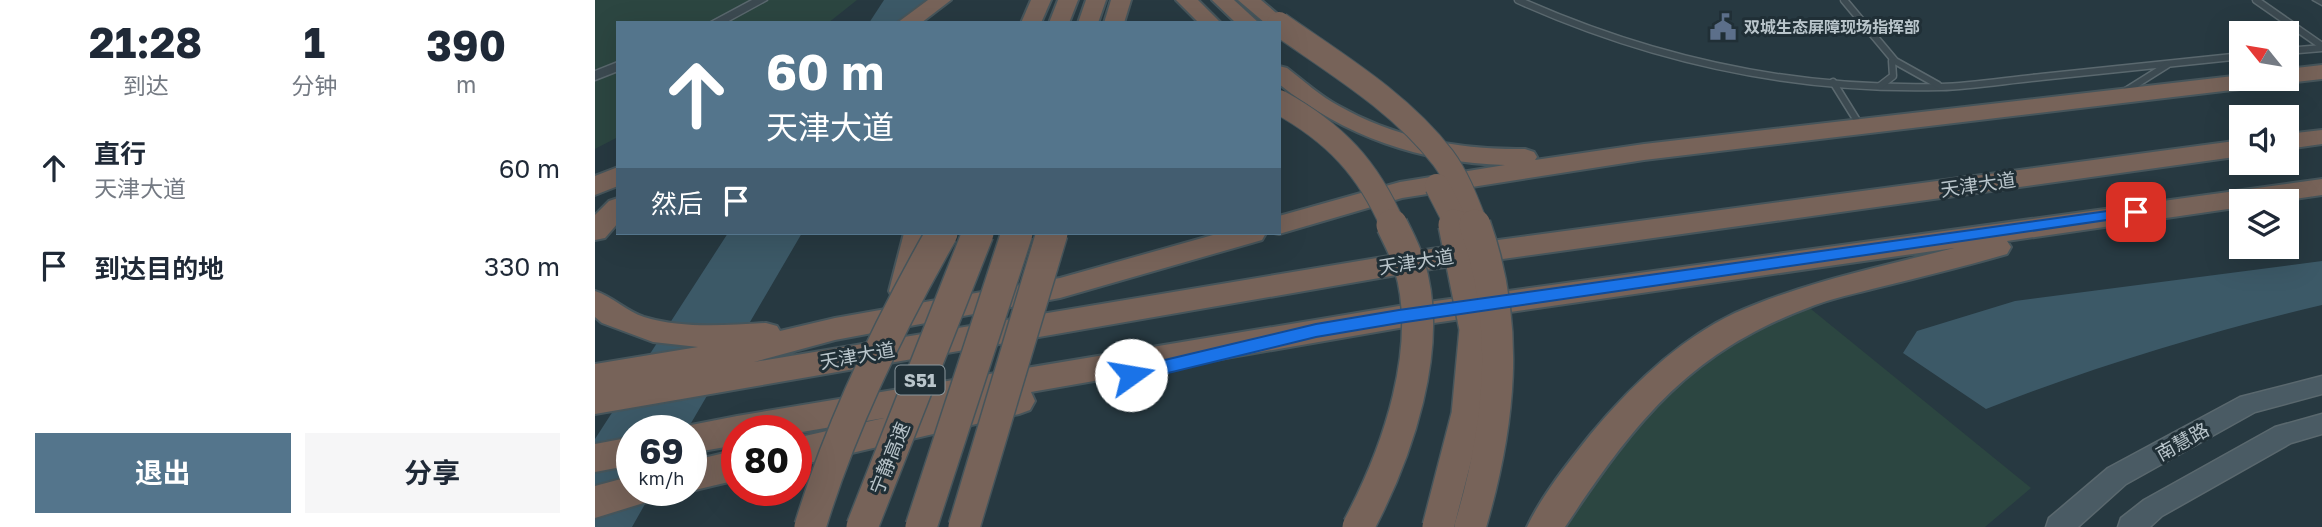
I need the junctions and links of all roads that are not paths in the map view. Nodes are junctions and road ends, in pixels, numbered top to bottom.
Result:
1 (761, 0) edge
2 (941, 0) edge
3 (1041, 0) edge
4 (1068, 0) edge
5 (1096, 0) edge
6 (1121, 0) edge
7 (1222, 0) edge
8 (1248, 0) edge
9 (1518, 0) edge
10 (1845, 0) edge
11 (2256, 0) edge
12 (1188, 2) edge
13 (719, 21) edge
14 (910, 21) edge
15 (1032, 21) edge
16 (1060, 21) edge
17 (1089, 21) edge
18 (1115, 21) edge
19 (1209, 21) edge
20 (1247, 21) edge
21 (1275, 21) edge
22 (1281, 25) edge
23 (1281, 45) edge
24 (2322, 47) edge
25 (2299, 50) edge
26 (2229, 57) edge
27 (1892, 61) junction
28 (2169, 64) junction
29 (616, 67) edge
30 (2322, 72) edge
31 (1281, 74) edge
32 (2299, 75) edge
33 (595, 76) edge
34 (1833, 82) junction
35 (2229, 83) edge
36 (1879, 86) junction
37 (1943, 87) junction
38 (2117, 97) junction
39 (1281, 104) edge
40 (1861, 127) junction
41 (2322, 137) edge
42 (2299, 140) edge
43 (2229, 150) edge
44 (1644, 152) junction
45 (616, 176) edge
46 (616, 184) edge
47 (595, 187) edge
48 (2322, 187) edge
49 (595, 194) edge
50 (616, 209) edge
51 (2136, 212) junction
52 (1281, 224) edge
53 (595, 231) edge
54 (917, 235) edge
55 (941, 235) edge
56 (977, 235) edge
57 (1016, 235) edge
58 (1051, 235) edge
59 (1245, 235) edge
60 (595, 302) edge
61 (898, 310) junction
62 (1316, 331) junction
63 (753, 343) junction
64 (595, 376) edge
65 (2322, 385) edge
66 (595, 401) edge
67 (812, 418) edge
68 (2322, 424) edge
69 (812, 448) edge
70 (616, 454) edge
71 (595, 458) edge
72 (825, 478) junction
73 (616, 496) edge
74 (595, 502) edge
75 (798, 527) edge
76 (810, 527) edge
77 (862, 527) edge
78 (921, 527) edge
79 (964, 527) edge
80 (1358, 527) edge
81 (1438, 527) edge
82 (1471, 527) edge
83 (1545, 527) edge
84 (2059, 527) edge
85 (2131, 527) edge

1 - 13 street
2 - 14 highway
3 - 15 highway
4 - 16 highway
5 - 17 highway
6 - 18 highway
7 - 20 highway
8 - 21 highway
9 - 34 lane
10 - 27 lane
11 - 24 lane
12 - 19 highway
22 - 82 highway, bridge
23 - 81 highway, bridge
24 - 25 lane
26 - 28 lane
27 - 36 lane
27 - 37 lane
28 - 37 lane
28 - 38 lane
29 - 33 street
30 - 32 highway
31 - 44 highway
34 - 36 lane
34 - 40 lane
35 - 38 highway
36 - 37 lane
38 - 40 highway
39 - 80 highway, bridge
40 - 44 highway
41 - 42 highway
43 - 66 highway, 天津大道
44 - 52 highway
45 - 47 highway
46 - 49 highway
48 - 51 highway
50 - 53 highway
51 - 62 highway
51 - 83 highway
54 - 61 highway
55 - 61 highway, bridge
56 - 77 highway, 宁静高速 / S51, bridge
57 - 78 highway, S51, bridge
58 - 79 highway, bridge
59 - 63 highway
60 - 63 highway
61 - 72 highway, bridge
62 - 67 highway
62 - 69 highway
63 - 64 highway
65 - 84 main road, 南慧路
68 - 85 main road
70 - 71 highway
72 - 75 highway, bridge
72 - 76 highway, bridge
73 - 74 highway

